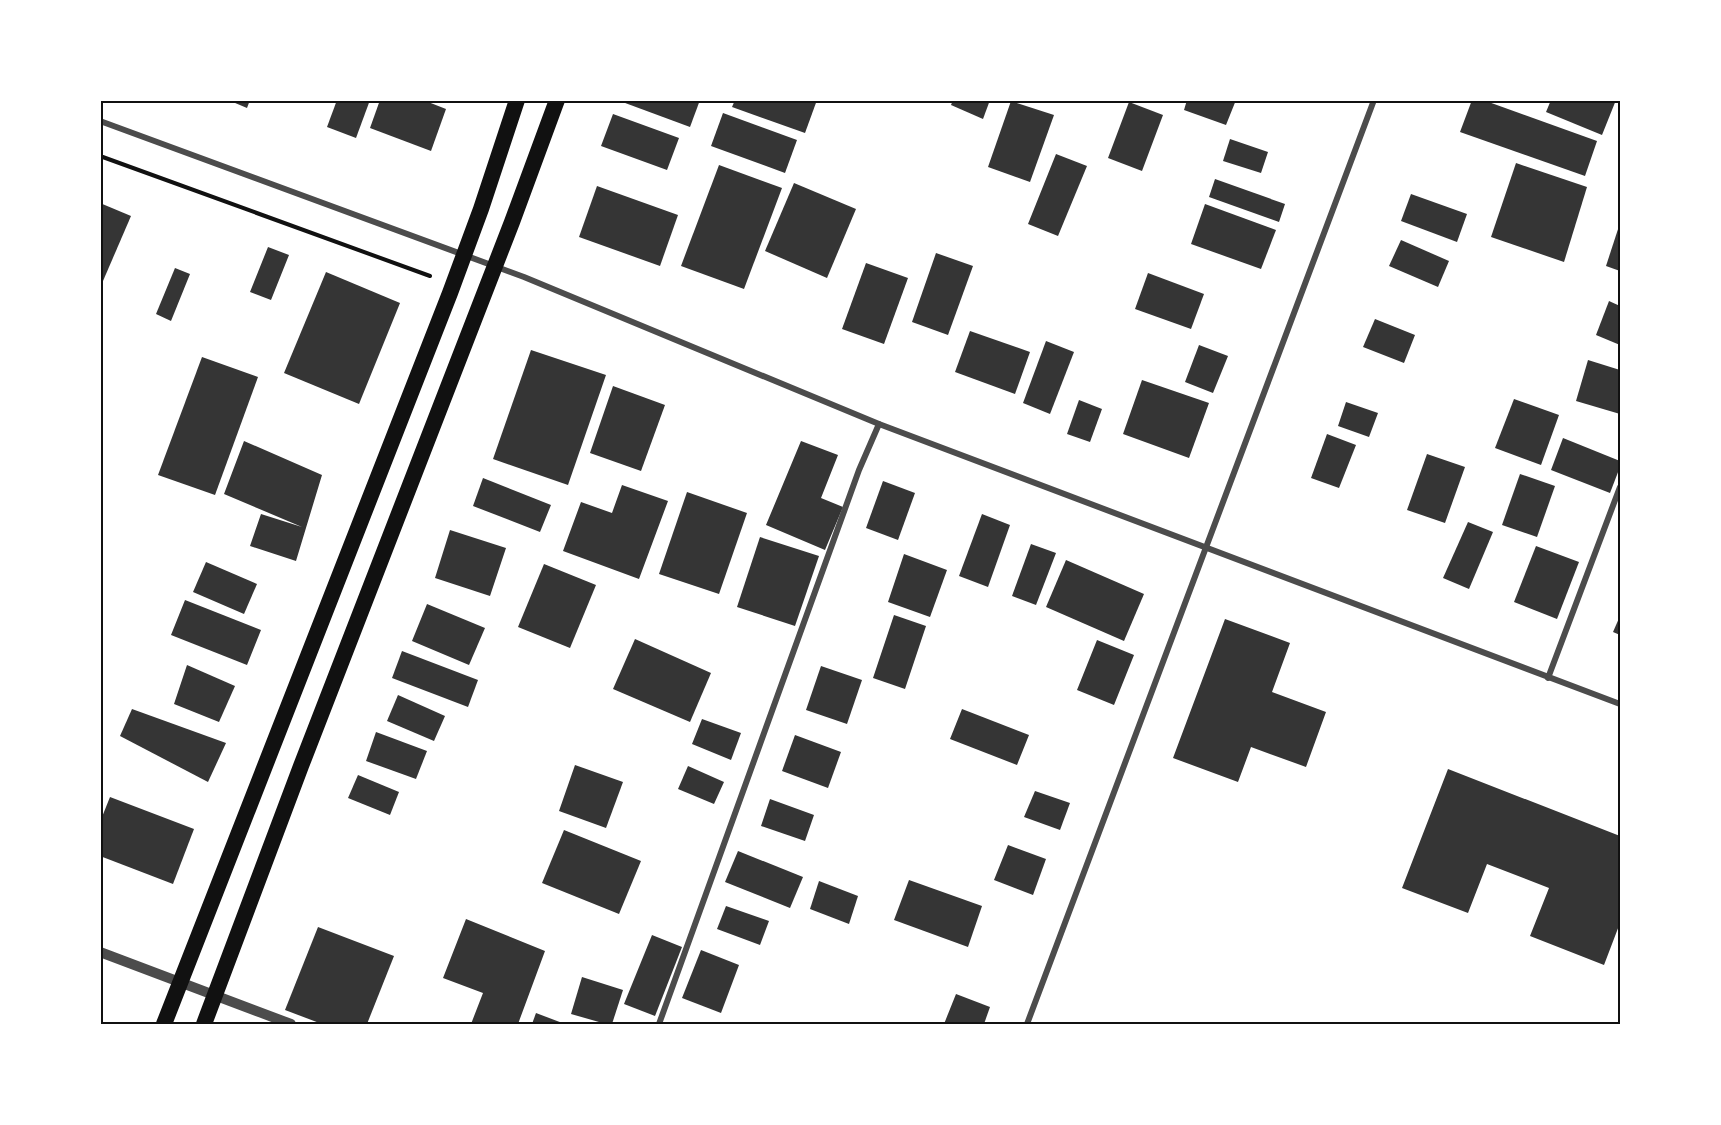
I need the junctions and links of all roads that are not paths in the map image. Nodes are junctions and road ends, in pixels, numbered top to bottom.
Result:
1 (517, 100) edge
2 (557, 100) edge
3 (1374, 100) edge
4 (100, 121) edge
5 (464, 256) junction
6 (494, 268) junction
7 (879, 424) junction
8 (1620, 488) edge
9 (1206, 547) junction
10 (1548, 678) junction
11 (1620, 704) edge
12 (100, 952) edge
13 (180, 982) junction
14 (214, 995) junction
15 (164, 1024) edge
16 (204, 1024) edge
17 (291, 1024) edge
18 (659, 1024) edge
19 (1027, 1024) edge

1 - 5 highway
2 - 6 highway
3 - 9 street
4 - 5 street
5 - 6 street
5 - 13 highway
6 - 7 street
6 - 14 highway
7 - 9 street
7 - 18 street
8 - 10 street
9 - 10 street
9 - 19 street
10 - 11 street
12 - 13 street
13 - 14 street
13 - 15 highway
14 - 16 highway
14 - 17 street

